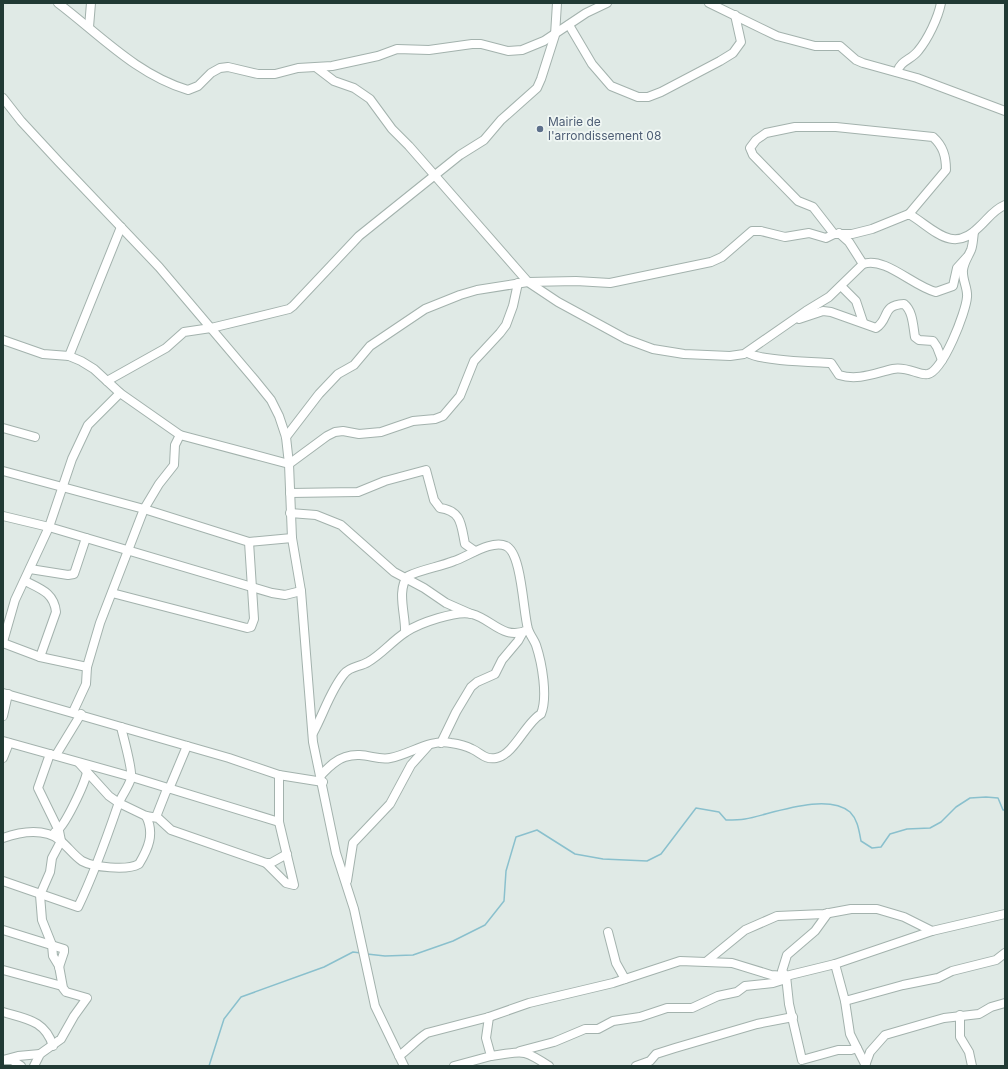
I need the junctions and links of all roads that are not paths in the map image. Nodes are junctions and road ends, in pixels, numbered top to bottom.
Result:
1 (58, 3) edge
2 (91, 3) edge
3 (557, 3) edge
4 (607, 3) edge
5 (710, 3) edge
6 (941, 3) edge
7 (736, 15) junction
8 (570, 25) junction
9 (90, 27) junction
10 (554, 35) junction
11 (317, 68) junction
12 (897, 72) junction
13 (3, 98) edge
14 (1005, 111) edge
15 (434, 176) junction
16 (1005, 205) edge
17 (909, 214) junction
18 (121, 226) junction
19 (974, 232) junction
20 (836, 234) junction
21 (967, 257) junction
22 (863, 264) junction
23 (528, 282) junction
24 (518, 283) junction
25 (841, 286) junction
26 (790, 322) junction
27 (863, 322) junction
28 (211, 328) junction
29 (3, 340) edge
30 (748, 352) junction
31 (69, 356) junction
32 (942, 360) junction
33 (107, 381) junction
34 (120, 393) junction
35 (3, 428) edge
36 (180, 435) junction
37 (35, 437) dead end
38 (286, 437) junction
39 (289, 464) junction
40 (3, 471) edge
41 (62, 486) junction
42 (290, 493) junction
43 (144, 509) junction
44 (290, 513) junction
45 (3, 516) edge
46 (49, 528) junction
47 (86, 538) junction
48 (292, 538) junction
49 (249, 542) junction
50 (128, 551) junction
51 (475, 551) junction
52 (30, 569) junction
53 (406, 578) junction
54 (25, 581) junction
55 (251, 586) junction
56 (301, 591) junction
57 (112, 593) junction
58 (472, 614) junction
59 (526, 631) junction
60 (405, 632) junction
61 (3, 643) edge
62 (40, 657) junction
63 (87, 667) junction
64 (6, 694) edge
65 (77, 713) junction
66 (3, 716) edge
67 (121, 727) junction
68 (313, 734) junction
69 (6, 742) edge
70 (441, 743) junction
71 (430, 744) junction
72 (187, 746) junction
73 (53, 754) junction
74 (3, 758) edge
75 (78, 763) junction
76 (87, 772) junction
77 (279, 775) junction
78 (132, 777) junction
79 (322, 778) junction
80 (168, 789) junction
81 (119, 803) junction
82 (146, 816) junction
83 (156, 817) junction
84 (279, 822) junction
85 (59, 831) junction
86 (48, 834) junction
87 (3, 838) edge
88 (61, 841) junction
89 (287, 854) junction
90 (96, 864) junction
91 (266, 864) junction
92 (3, 881) edge
93 (346, 885) junction
94 (40, 895) junction
95 (828, 913) junction
96 (1005, 914) edge
97 (3, 930) edge
98 (932, 931) junction
99 (608, 932) dead end
100 (52, 945) junction
101 (1005, 953) edge
102 (708, 961) junction
103 (835, 964) junction
104 (59, 967) junction
105 (3, 970) edge
106 (786, 977) junction
107 (625, 979) junction
108 (62, 986) junction
109 (844, 1001) junction
110 (1005, 1003) edge
111 (3, 1012) edge
112 (960, 1015) junction
113 (489, 1017) junction
114 (793, 1017) junction
115 (53, 1046) junction
116 (857, 1048) junction
117 (520, 1051) junction
118 (40, 1054) junction
119 (399, 1056) junction
120 (491, 1056) junction
121 (3, 1060) edge
122 (803, 1063) edge
123 (475, 1064) edge
124 (866, 1065) edge
125 (21, 1066) edge
126 (34, 1066) edge
127 (404, 1066) edge
128 (454, 1066) edge
129 (549, 1066) edge
130 (636, 1066) edge
131 (972, 1066) edge

1 - 9 street
2 - 9 street
3 - 10 street
4 - 8 street
5 - 7 street
6 - 12 street
7 - 8 street
7 - 12 street
8 - 10 street
9 - 11 street
10 - 11 street
10 - 15 street
11 - 15 street
12 - 14 street
13 - 18 street
15 - 23 street
15 - 28 street
16 - 19 street
17 - 19 street
17 - 20 street
17 - 20 street
18 - 28 street
18 - 31 street
19 - 21 street
20 - 22 street
20 - 23 street
21 - 22 street
21 - 32 street
22 - 25 street
23 - 24 street
23 - 30 street
24 - 38 street
24 - 39 street
25 - 26 street
25 - 27 street
26 - 27 street
26 - 30 street
27 - 32 street
28 - 33 street
28 - 38 street
29 - 31 street
30 - 32 street
31 - 33 street
33 - 34 street
34 - 36 street
34 - 41 street
35 - 37 street
36 - 39 street
36 - 43 street
38 - 39 street
39 - 42 street
40 - 41 street
41 - 43 street
41 - 46 street
42 - 44 street
42 - 51 street
43 - 49 street
43 - 50 street
44 - 48 street
44 - 53 street
45 - 46 street
46 - 47 street
46 - 52 street
47 - 50 street
47 - 52 street
48 - 49 street
48 - 56 street
49 - 55 street
50 - 55 street
50 - 57 street
51 - 53 street
51 - 59 street
52 - 54 street
53 - 58 street
53 - 60 street
54 - 61 street
54 - 62 street
55 - 56 street
55 - 57 street
56 - 68 street
57 - 63 street
58 - 59 street
58 - 60 street
59 - 70 street
59 - 70 street
60 - 68 street
61 - 62 street
62 - 63 street
63 - 65 street
64 - 65 street
64 - 66 street
65 - 67 street
65 - 73 street
67 - 72 street
67 - 78 street
68 - 79 street
69 - 73 street
69 - 74 street
70 - 71 street
71 - 79 street
71 - 93 street
72 - 77 street
72 - 80 street
73 - 75 street
73 - 85 street
75 - 76 street
75 - 78 street
76 - 81 street
76 - 85 street
77 - 79 street
77 - 84 street
78 - 80 street
78 - 81 street
79 - 93 street
80 - 83 street
80 - 84 street
81 - 82 street
81 - 90 street
82 - 83 street
82 - 90 street
83 - 91 street
84 - 89 street
85 - 86 street
85 - 88 street
86 - 87 street
86 - 88 street
88 - 90 street
88 - 94 street
89 - 91 street
89 - 91 street
90 - 94 street
92 - 94 street
93 - 119 street
94 - 100 street
95 - 98 street
95 - 102 street
95 - 106 street
96 - 98 street
97 - 100 street
98 - 103 street
99 - 107 street
100 - 104 street
100 - 104 street
101 - 109 street
102 - 106 street
102 - 107 street
103 - 106 street
103 - 109 street
104 - 108 street
105 - 108 street
106 - 114 street
106 - 117 street
107 - 113 street
108 - 115 street
109 - 116 street
110 - 112 street
111 - 115 street
112 - 124 street
112 - 131 street
113 - 119 street
113 - 120 street
114 - 122 street
114 - 130 street
115 - 118 street
116 - 122 street
116 - 124 street
117 - 120 street
117 - 129 street
118 - 121 street
118 - 126 street
119 - 127 street
120 - 123 street
121 - 125 street
123 - 128 street

